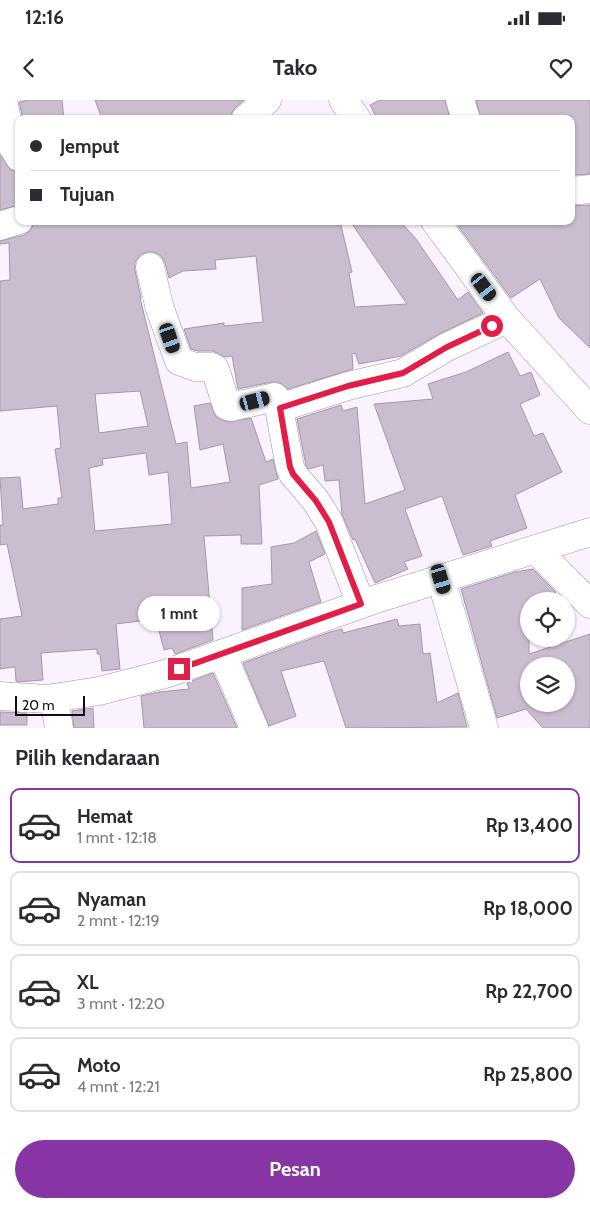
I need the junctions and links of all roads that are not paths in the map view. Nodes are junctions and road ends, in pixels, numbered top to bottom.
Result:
1 (3, 100) edge
2 (267, 100) edge
3 (343, 100) edge
4 (460, 100) edge
5 (250, 115) edge
6 (354, 115) edge
7 (465, 115) edge
8 (15, 150) edge
9 (590, 189) edge
10 (575, 191) edge
11 (15, 221) edge
12 (440, 225) edge
13 (0, 226) edge
14 (150, 268) dead end
15 (507, 319) junction
16 (280, 408) junction
17 (590, 410) edge
18 (590, 532) edge
19 (536, 550) junction
20 (441, 579) junction
21 (361, 604) junction
22 (590, 604) edge
23 (222, 654) junction
24 (0, 696) edge
25 (54, 698) junction
26 (59, 728) edge
27 (254, 728) edge
28 (484, 728) edge

1 - 8 street
2 - 5 street
3 - 6 street
4 - 7 street
9 - 10 street
11 - 13 street
12 - 15 street
14 - 16 street
15 - 16 street
15 - 17 street
16 - 21 street
18 - 19 street
19 - 20 street
19 - 22 street
20 - 21 street
20 - 28 street
21 - 23 street
23 - 25 street
23 - 27 street
24 - 25 street
25 - 26 street

